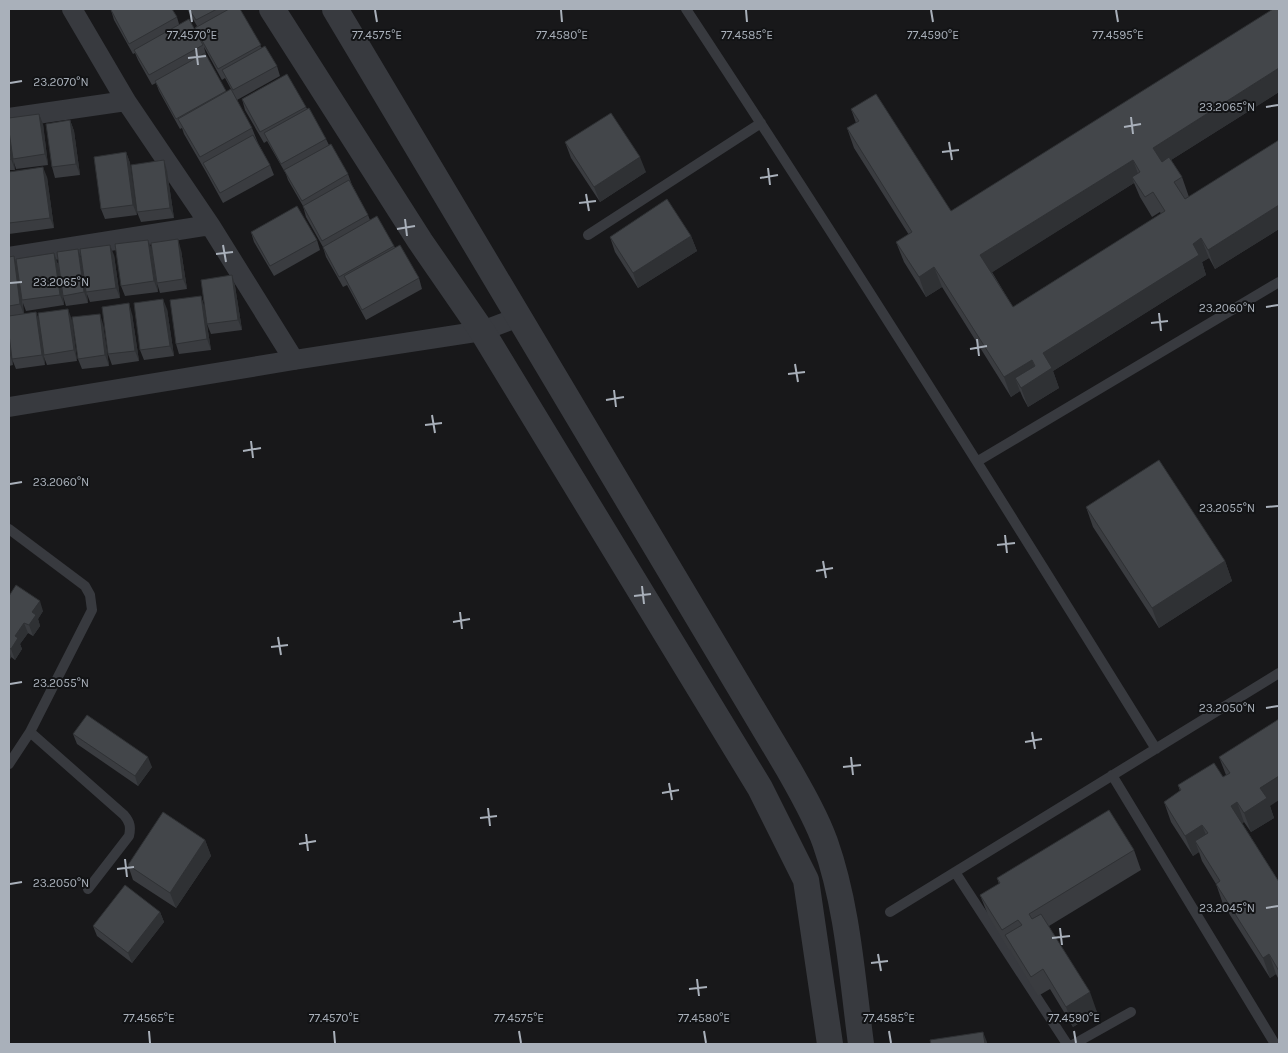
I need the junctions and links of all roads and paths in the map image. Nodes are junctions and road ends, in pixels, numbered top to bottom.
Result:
1 (72, 9) edge
2 (272, 9) edge
3 (335, 9) edge
4 (686, 9) edge
5 (126, 101) junction
6 (9, 118) edge
7 (761, 123) junction
8 (210, 225) junction
9 (588, 235) dead end
10 (9, 257) edge
11 (1279, 282) edge
12 (518, 317) junction
13 (482, 331) junction
14 (294, 360) junction
15 (9, 407) edge
16 (978, 461) junction
17 (9, 529) edge
18 (1279, 673) edge
19 (30, 732) junction
20 (1156, 749) junction
21 (9, 764) edge
22 (1112, 775) junction
23 (955, 872) junction
24 (88, 889) dead end
25 (890, 912) dead end
26 (1131, 1012) dead end
27 (830, 1044) edge
28 (861, 1044) edge
29 (1067, 1044) edge
30 (1074, 1044) edge
31 (1275, 1044) edge

1 - 5 street
2 - 13 street
3 - 12 street
4 - 7 lane
5 - 6 street
5 - 8 street
7 - 9 lane
7 - 16 lane
8 - 10 street
8 - 14 street
11 - 16 lane
12 - 13 street
12 - 28 street
13 - 14 street
13 - 27 street
14 - 15 street
16 - 20 lane
17 - 19 lane
18 - 20 lane
19 - 21 lane
19 - 24 lane
20 - 22 lane
22 - 23 lane
22 - 31 lane
23 - 25 lane
23 - 29 lane
26 - 30 lane

